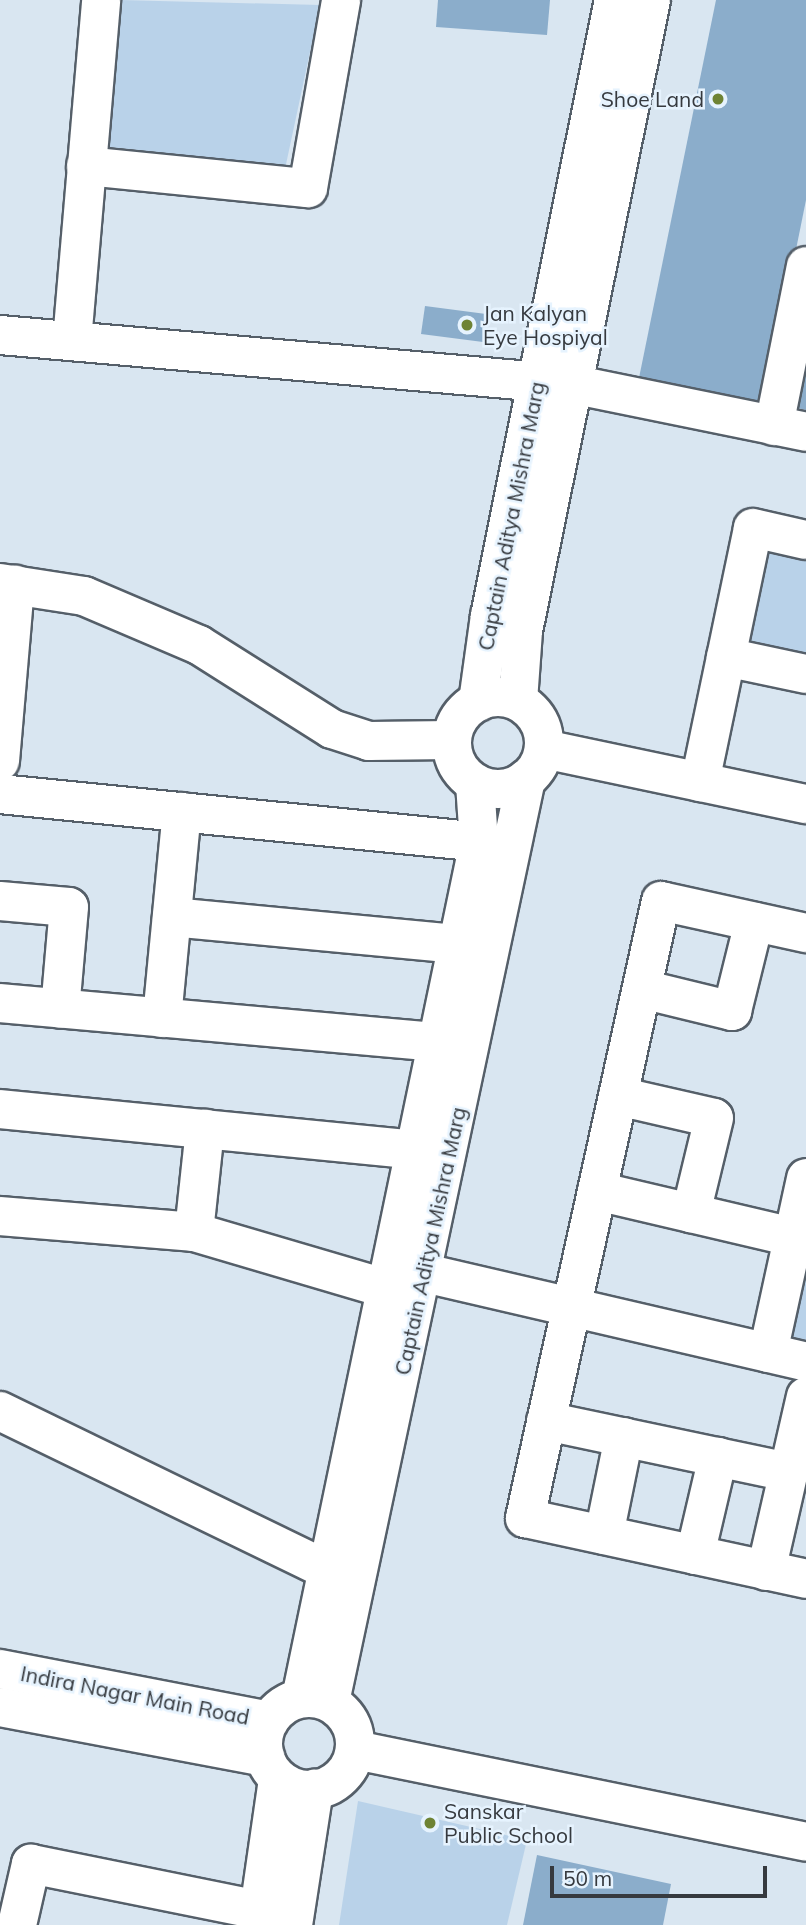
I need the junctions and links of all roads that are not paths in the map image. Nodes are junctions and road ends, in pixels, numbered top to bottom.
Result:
1 (101, 0) edge
2 (341, 0) edge
3 (614, 0) edge
4 (651, 0) edge
5 (86, 166) junction
6 (806, 266) edge
7 (0, 335) edge
8 (72, 341) junction
9 (537, 381) junction
10 (576, 385) junction
11 (790, 429) edge
12 (806, 540) edge
13 (8, 584) edge
14 (726, 657) junction
15 (806, 674) edge
16 (518, 701) junction
17 (478, 702) junction
18 (451, 740) junction
19 (0, 761) edge
20 (535, 764) junction
21 (700, 782) junction
22 (475, 783) junction
23 (0, 794) edge
24 (806, 804) edge
25 (182, 812) junction
26 (479, 842) junction
27 (0, 901) edge
28 (172, 917) junction
29 (754, 922) junction
30 (806, 933) edge
31 (458, 944) junction
32 (642, 989) junction
33 (0, 1003) edge
34 (60, 1009) junction
35 (162, 1018) junction
36 (438, 1042) junction
37 (618, 1096) junction
38 (0, 1109) edge
39 (205, 1129) junction
40 (415, 1150) junction
41 (806, 1178) edge
42 (597, 1191) junction
43 (691, 1213) junction
44 (0, 1216) edge
45 (194, 1232) junction
46 (793, 1237) junction
47 (405, 1281) junction
48 (572, 1307) junction
49 (768, 1353) junction
50 (806, 1362) edge
51 (806, 1397) edge
52 (0, 1410) edge
53 (547, 1421) junction
54 (624, 1437) junction
55 (718, 1457) junction
56 (789, 1472) junction
57 (604, 1535) junction
58 (695, 1555) junction
59 (328, 1570) junction
60 (766, 1571) junction
61 (806, 1579) edge
62 (0, 1669) edge
63 (316, 1700) junction
64 (0, 1707) edge
65 (355, 1750) junction
66 (281, 1761) junction
67 (806, 1842) edge
68 (270, 1920) edge
69 (17, 1925) edge

1 - 5 street
2 - 5 street
3 - 9 street, Captain Aditya Mishra Marg
4 - 10 street, Captain Aditya Mishra Marg
5 - 8 street
6 - 11 street
7 - 8 street
8 - 9 street
9 - 10 street
9 - 17 street, Captain Aditya Mishra Marg
10 - 11 street
10 - 16 street, Captain Aditya Mishra Marg
12 - 14 street
13 - 18 street
13 - 19 street
14 - 15 street
14 - 21 street
16 - 17 street
16 - 20 street
17 - 18 street
18 - 22 street
20 - 21 street
20 - 22 street
20 - 47 street, Captain Aditya Mishra Marg
21 - 24 street
22 - 26 street, Captain Aditya Mishra Marg
23 - 25 street
25 - 26 street
25 - 28 street
26 - 31 street, Captain Aditya Mishra Marg
27 - 34 street
28 - 31 street
28 - 35 street
29 - 30 street
29 - 32 street
29 - 32 street
31 - 36 street, Captain Aditya Mishra Marg
32 - 37 street
33 - 34 street
34 - 35 street
35 - 36 street
36 - 40 street, Captain Aditya Mishra Marg
37 - 42 street
37 - 43 street
38 - 39 street
39 - 40 street
39 - 45 street
40 - 47 street, Captain Aditya Mishra Marg
41 - 46 street
42 - 43 street
42 - 48 street
43 - 46 street
44 - 45 street
45 - 47 street
46 - 49 street
47 - 48 street
47 - 59 street, Captain Aditya Mishra Marg
47 - 63 street, Captain Aditya Mishra Marg
48 - 49 street
48 - 53 street
49 - 50 street
51 - 56 street
52 - 59 street
53 - 54 street
53 - 57 street
54 - 55 street
54 - 57 street
55 - 56 street
55 - 58 street
56 - 60 street
57 - 58 street
58 - 60 street
59 - 63 street, Captain Aditya Mishra Marg
60 - 61 street
62 - 66 street, Indira Nagar Main Road
63 - 65 street
63 - 66 street
64 - 66 street, Indira Nagar Main Road
65 - 66 street
65 - 67 street
66 - 68 street
68 - 69 street

